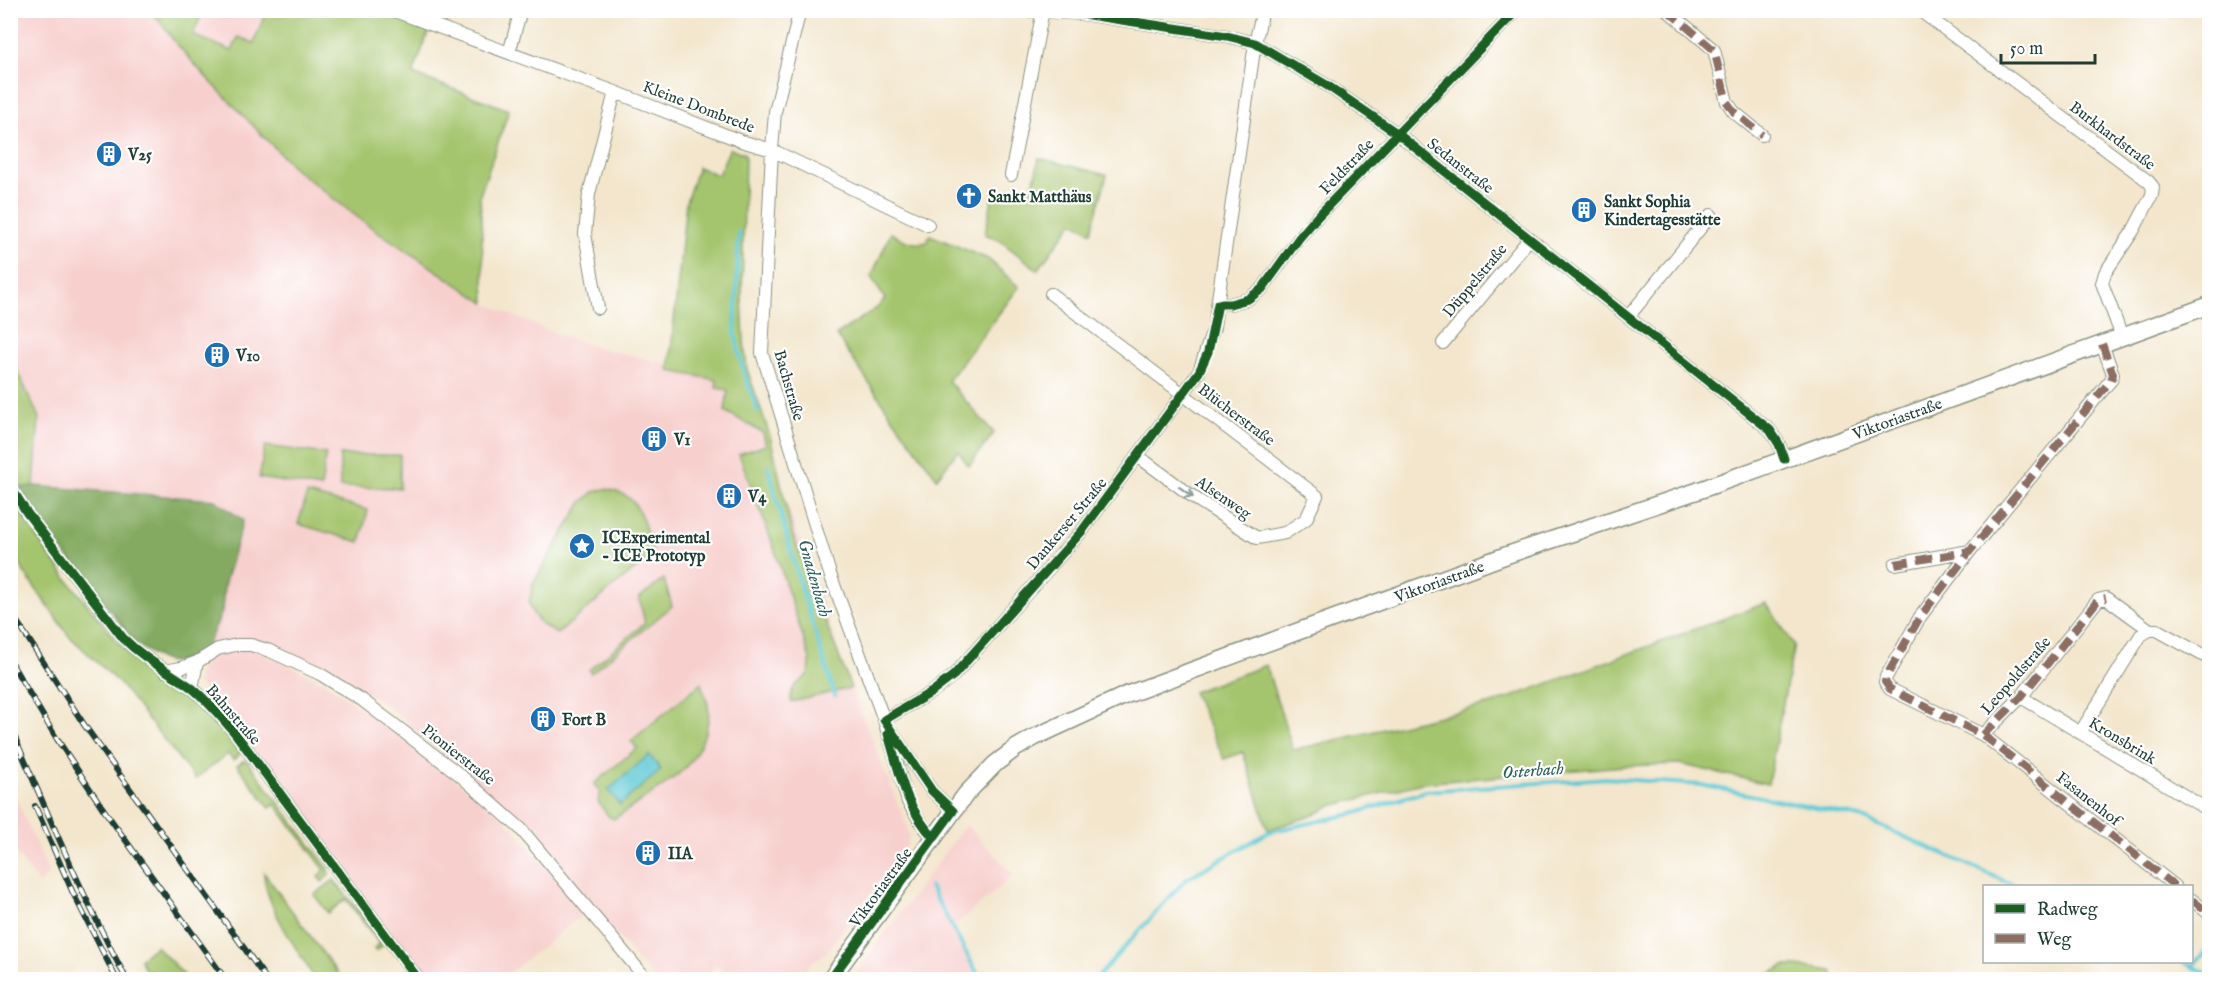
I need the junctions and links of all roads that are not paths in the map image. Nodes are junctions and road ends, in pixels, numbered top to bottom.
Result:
1 (392, 10) edge
2 (521, 10) edge
3 (800, 10) edge
4 (1021, 10) edge
5 (1263, 10) edge
6 (1517, 10) edge
7 (1667, 10) edge
8 (1919, 10) edge
9 (1043, 12) edge
10 (1255, 43) junction
11 (509, 53) junction
12 (615, 92) junction
13 (1398, 134) junction
14 (1762, 135) dead end
15 (772, 150) junction
16 (1011, 175) dead end
17 (1710, 215) dead end
18 (928, 225) dead end
19 (1530, 238) junction
20 (1051, 294) dead end
21 (1218, 304) junction
22 (2210, 305) edge
23 (598, 308) dead end
24 (1628, 316) junction
25 (2122, 337) junction
26 (1443, 343) dead end
27 (2102, 344) junction
28 (1184, 395) junction
29 (1139, 457) junction
30 (1784, 459) junction
31 (10, 486) edge
32 (1317, 496) joint
33 (1970, 551) junction
34 (1895, 564) dead end
35 (2150, 630) junction
36 (2210, 659) edge
37 (197, 662) junction
38 (165, 671) junction
39 (192, 688) junction
40 (2021, 697) junction
41 (884, 720) junction
42 (2080, 733) junction
43 (1983, 735) junction
44 (2210, 809) edge
45 (953, 811) junction
46 (934, 838) junction
47 (2174, 885) edge
48 (2193, 901) edge
49 (2210, 914) edge
50 (419, 980) edge
51 (647, 980) edge
52 (830, 980) edge

1 - 11 street, Kleine Dombrede
2 - 11 street
3 - 15 street, Bachstraße
4 - 9 street, Sedanstraße
5 - 10 street, Dankerser Straße
6 - 13 street, Feldstraße
7 - 14 street
8 - 25 street, Burkhardstraße
9 - 10 street, Sedanstraße
9 - 16 street
10 - 13 street, Sedanstraße
10 - 21 street, Dankerser Straße
11 - 12 street, Kleine Dombrede
12 - 15 street, Kleine Dombrede
12 - 23 street
13 - 19 street, Sedanstraße
13 - 21 street, Feldstraße
15 - 18 street
15 - 41 street, Bachstraße
17 - 24 street
19 - 24 street, Sedanstraße
19 - 26 street, Düppelstraße
20 - 28 street, Blücherstraße
21 - 28 street, Dankerser Straße
22 - 25 main road, Viktoriastraße
24 - 30 street, Sedanstraße
25 - 27 main road, Viktoriastraße
27 - 30 main road, Viktoriastraße
27 - 33 street, Leopoldstraße
28 - 29 street, Dankerser Straße
28 - 32 street, Blücherstraße
29 -> 32 street, Alsenweg
29 - 41 street, Dankerser Straße
30 - 45 main road, Viktoriastraße
31 - 38 street, Bahnstraße
33 - 34 street
33 - 43 street, Leopoldstraße
35 - 36 street
35 - 40 street, Leopoldstraße
35 - 42 street
37 - 38 street, Pionierstraße
37 - 39 street
37 - 51 street, Pionierstraße
38 - 39 street, Bahnstraße
39 - 50 street, Bahnstraße
40 - 42 street, Kronsbrink
40 - 43 street, Leopoldstraße
41 - 45 street, Bachstraße
41 - 46 street, Bachstraße
42 - 44 street, Kronsbrink
43 - 47 street, Fasanenhof
45 - 46 main road, Viktoriastraße
46 - 52 main road, Viktoriastraße
48 - 49 street

